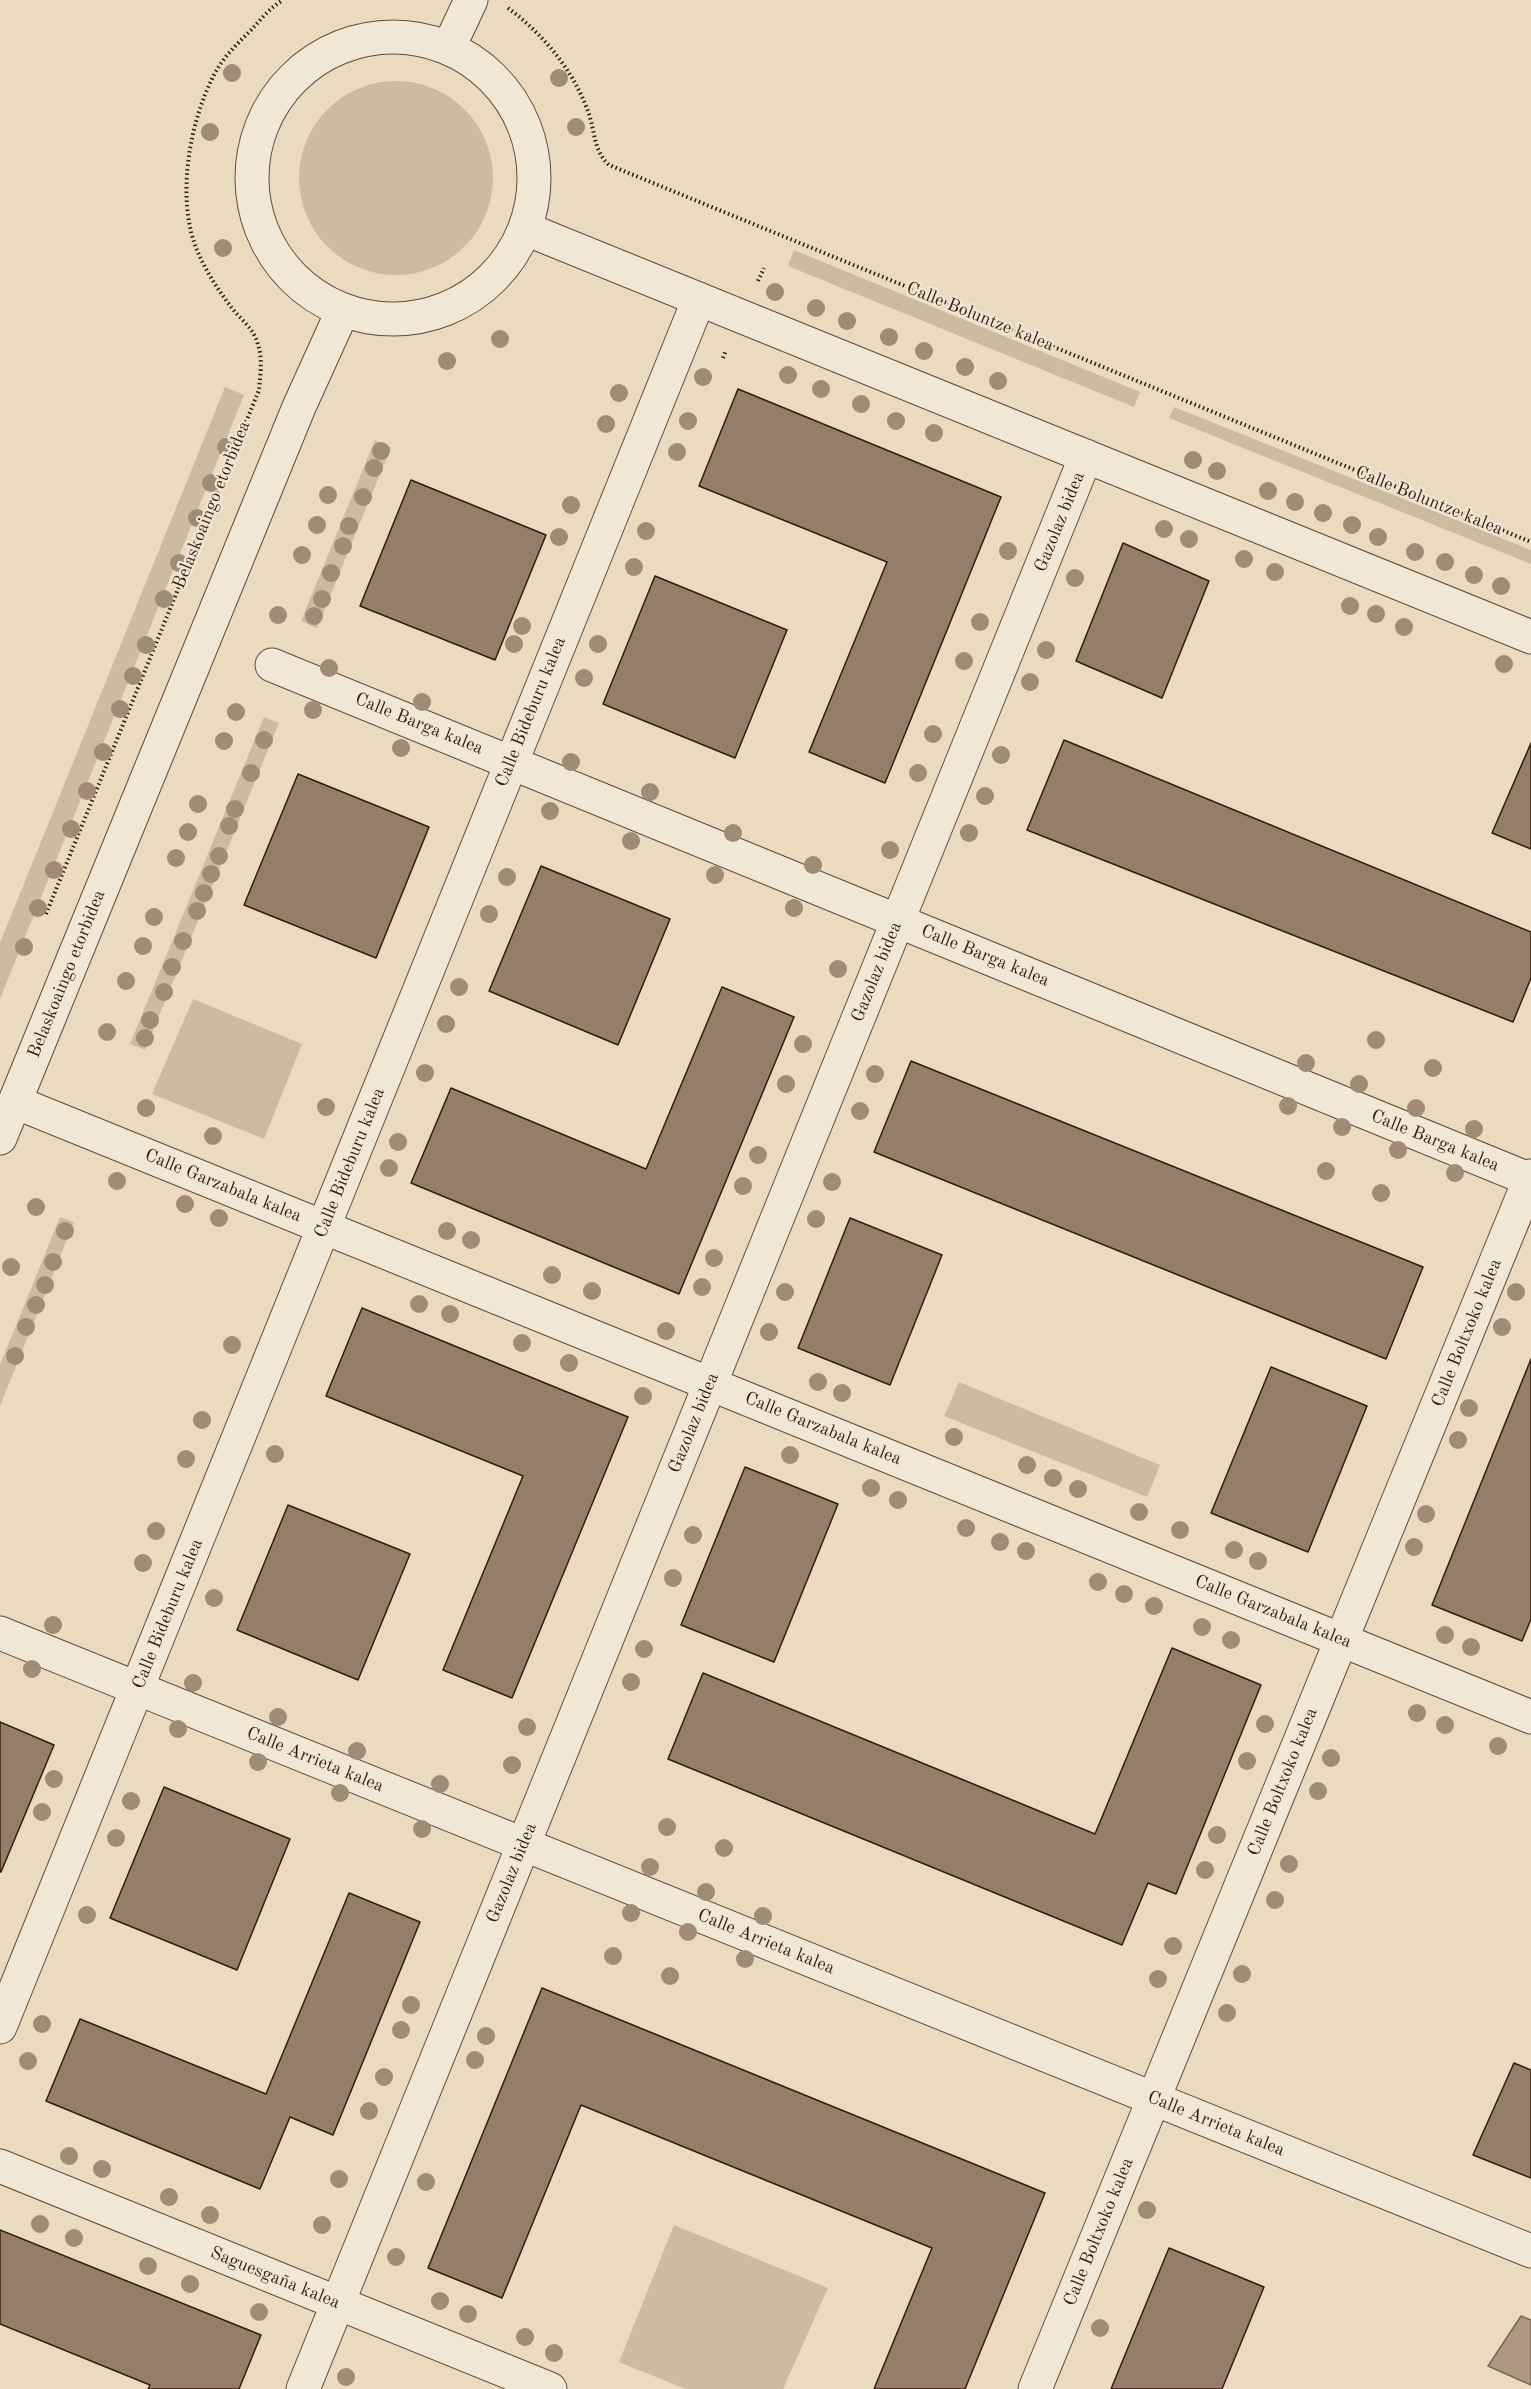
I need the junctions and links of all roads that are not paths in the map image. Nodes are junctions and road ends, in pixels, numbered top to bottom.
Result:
1 (471, 0) edge
2 (449, 47) junction
3 (526, 229) junction
4 (699, 299) junction
5 (342, 312) junction
6 (1086, 456) junction
7 (1531, 637) edge
8 (272, 665) dead end
9 (511, 762) junction
10 (898, 921) junction
11 (15, 1102) junction
12 (0, 1138) edge
13 (1531, 1178) edge
14 (324, 1227) junction
15 (710, 1384) junction
16 (0, 1633) edge
17 (1341, 1640) junction
18 (138, 1688) junction
19 (1531, 1717) edge
20 (524, 1844) junction
21 (0, 2027) edge
22 (1154, 2099) junction
23 (0, 2166) edge
24 (1531, 2251) edge
25 (337, 2303) junction
26 (303, 2389) edge
27 (550, 2389) edge
28 (1035, 2389) edge

1 - 2 street
2 - 3 street
2 - 5 street
3 - 4 street
3 - 5 street
4 - 6 street
4 - 9 street, Calle Bideburu kalea
5 - 11 street, Belaskoaingo etorbidea
6 - 7 street
6 - 10 street, Gazolaz bidea
8 - 9 street, Calle Barga kalea
9 - 10 street, Calle Barga kalea
9 - 14 street, Calle Bideburu kalea
10 - 13 street, Calle Barga kalea
10 - 15 street, Gazolaz bidea
11 - 12 street, Belaskoaingo etorbidea
11 - 14 street, Calle Garzabala kalea
13 - 17 street, Calle Boltxoko kalea
14 - 15 street, Calle Garzabala kalea
14 - 18 street, Calle Bideburu kalea
15 - 17 street, Calle Garzabala kalea
15 - 20 street, Gazolaz bidea
16 - 18 street, Calle Arrieta kalea
17 - 19 street, Calle Garzabala kalea
17 - 22 street, Calle Boltxoko kalea
18 - 20 street, Calle Arrieta kalea
18 - 21 street, Calle Bideburu kalea
20 - 22 street, Calle Arrieta kalea
20 - 25 street, Gazolaz bidea
22 - 24 street, Calle Arrieta kalea
22 - 28 street, Calle Boltxoko kalea
23 - 25 street, Saguesgaña kalea
25 - 26 street, Gazolaz bidea
25 - 27 street, Saguesgaña kalea

